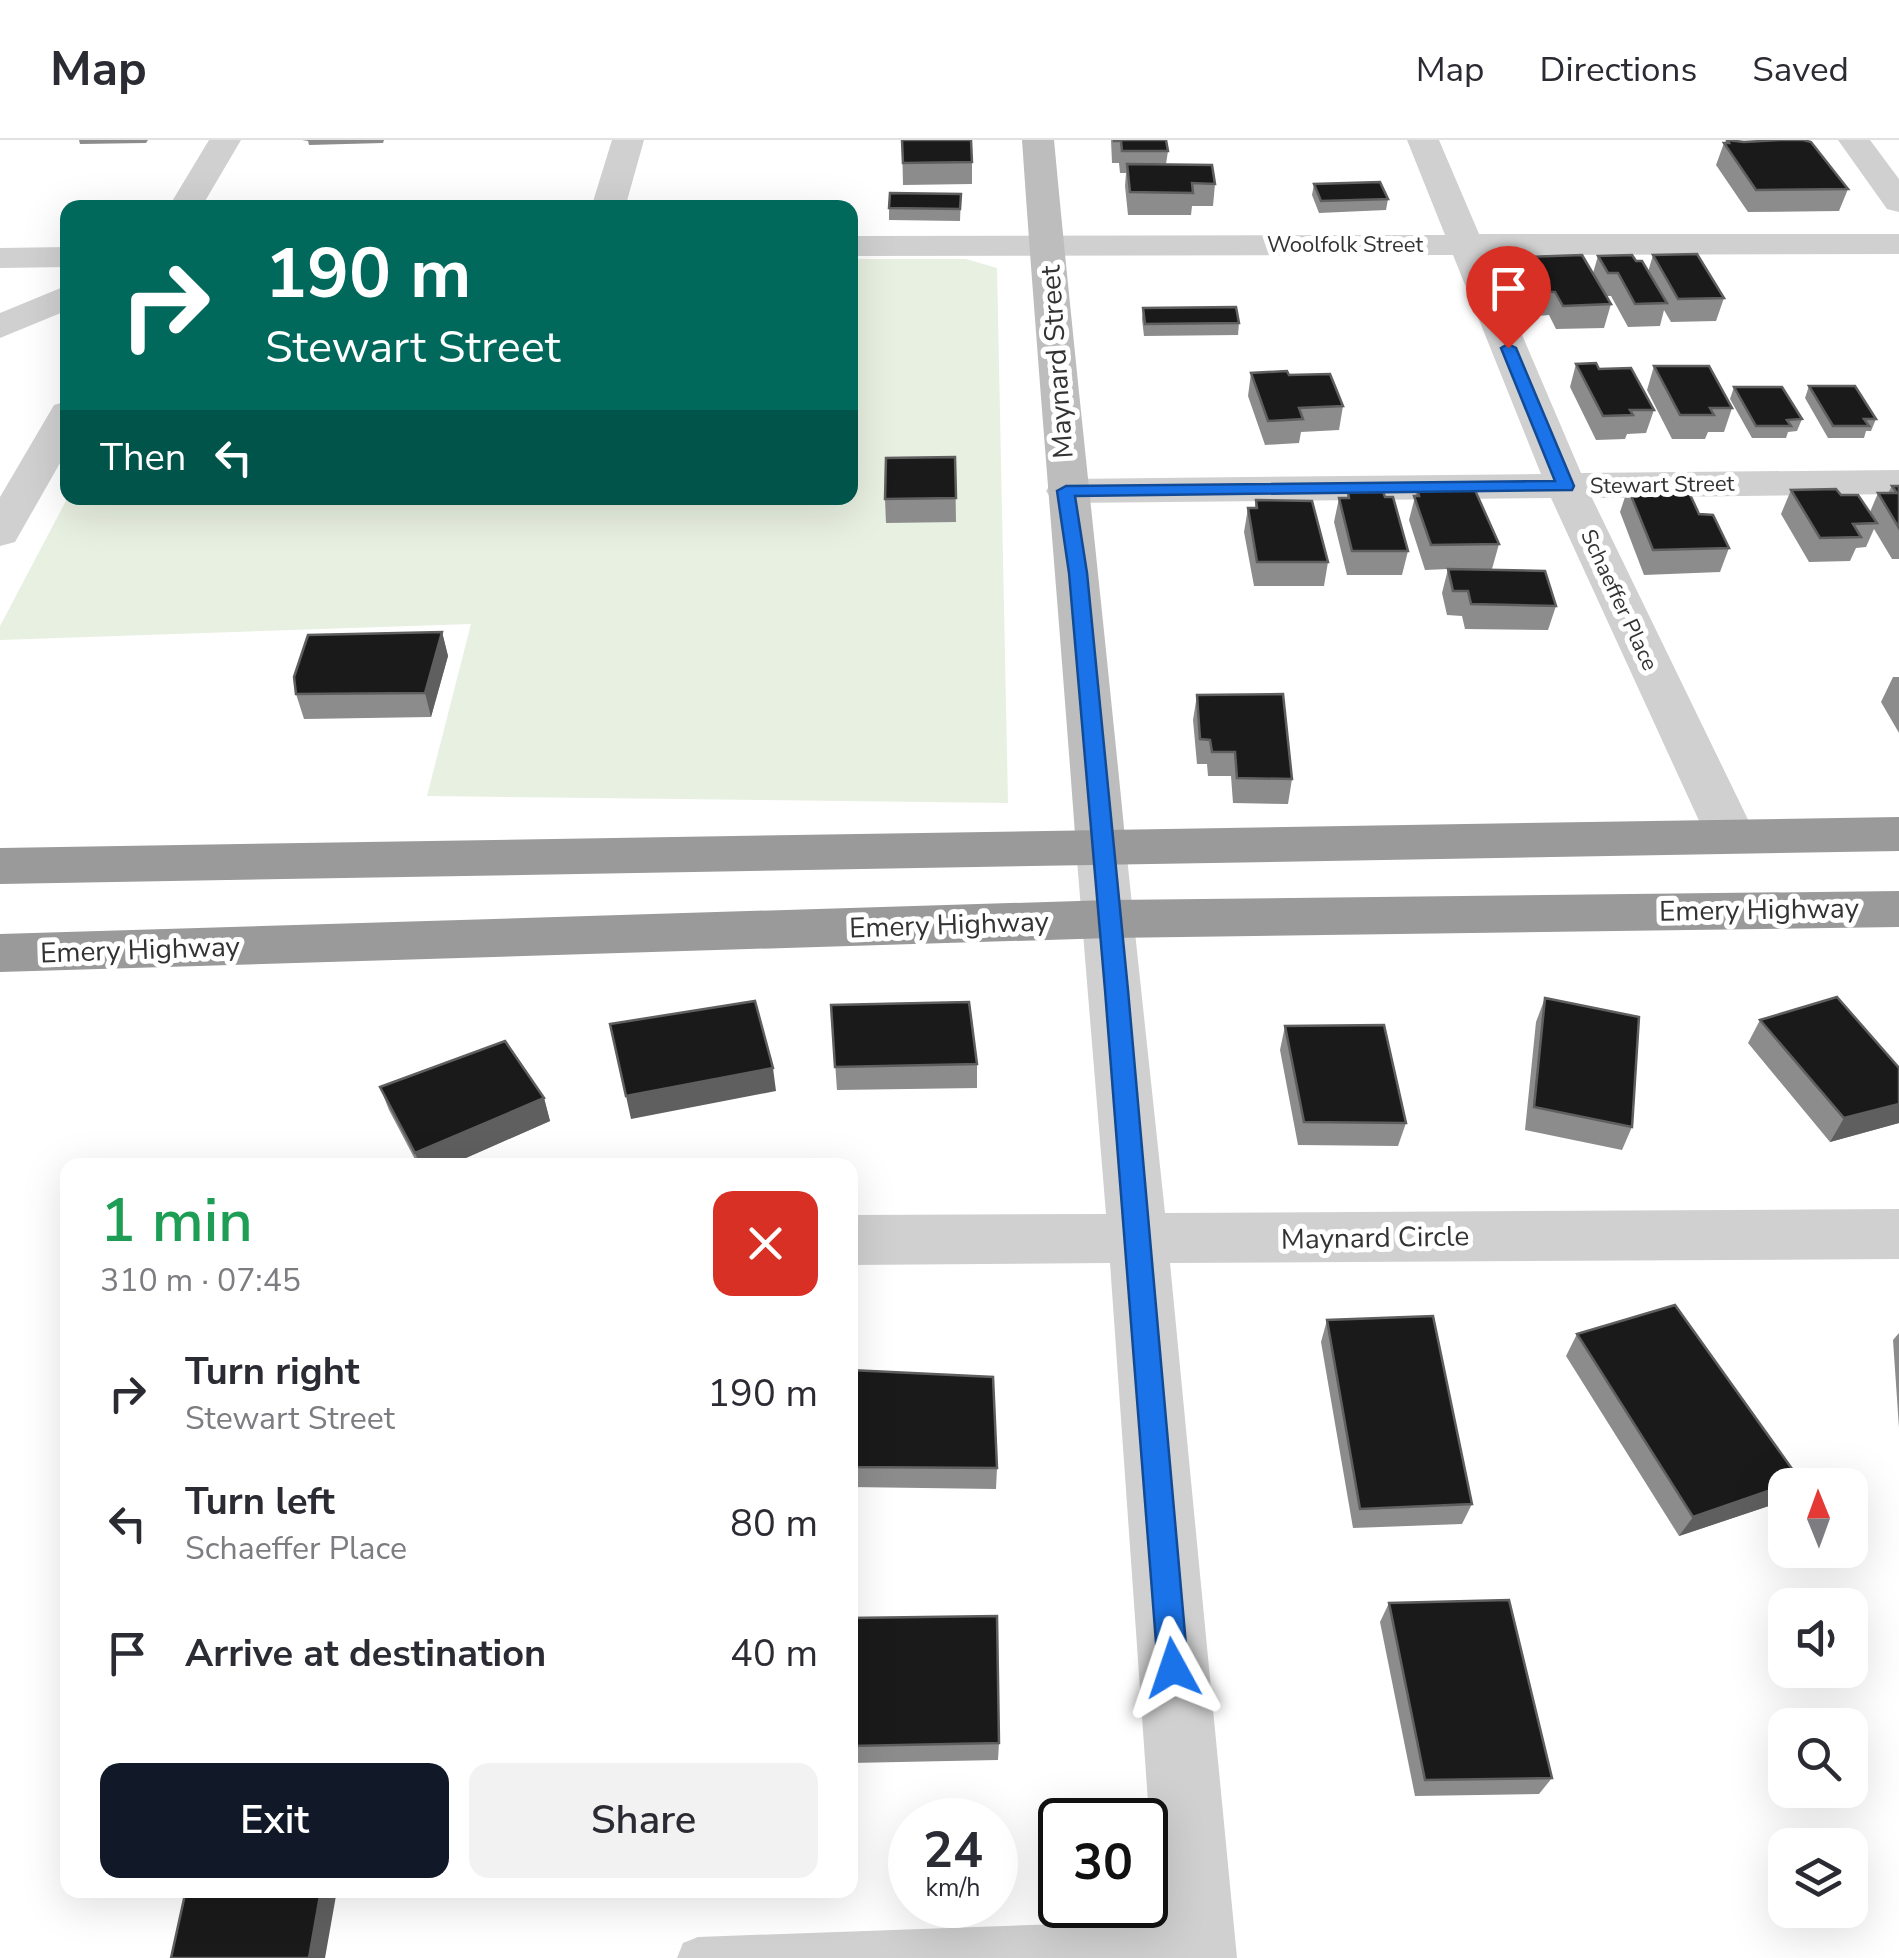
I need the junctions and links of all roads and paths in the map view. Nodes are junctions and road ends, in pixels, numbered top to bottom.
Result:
1 (225, 140) edge
2 (628, 140) edge
3 (1038, 140) edge
4 (1422, 140) edge
5 (1854, 140) edge
6 (189, 200) edge
7 (610, 200) edge
8 (1899, 202) edge
9 (1899, 244) edge
10 (1465, 245) junction
11 (858, 246) edge
12 (1048, 246) junction
13 (60, 257) edge
14 (0, 258) edge
15 (60, 300) edge
16 (60, 317) edge
17 (0, 327) edge
18 (60, 428) edge
19 (1899, 482) edge
20 (1566, 486) junction
21 (1066, 491) junction
22 (0, 534) edge
23 (1899, 834) edge
24 (1730, 836) junction
25 (1101, 848) junction
26 (0, 866) edge
27 (1899, 908) edge
28 (1110, 919) junction
29 (0, 953) edge
30 (1899, 1234) edge
31 (858, 1240) edge
32 (1137, 1241) junction
33 (1197, 1949) edge
34 (698, 1958) edge

1 - 6 street
2 - 7 street
3 - 12 street, Maynard Street
4 - 10 street, Schaeffer Place
5 - 8 street
9 - 10 street, Woolfolk Street
10 - 12 street, Woolfolk Street
10 - 20 street, Schaeffer Place
11 - 12 street, Woolfolk Street
12 - 21 street, Maynard Street
13 - 14 street
15 - 17 street
16 - 17 street
18 - 22 street
19 - 20 street, Stewart Street
20 - 21 street, Stewart Street
20 - 24 street, Schaeffer Place
21 - 25 street, Maynard Street
23 - 24 highway
24 - 25 highway
25 - 26 highway
25 - 28 street, Maynard Street
27 - 28 highway, Emery Highway
28 - 29 highway, Emery Highway
28 - 32 street, Maynard Street
30 - 32 street, Maynard Circle
31 - 32 street, Maynard Circle
32 - 33 street, Maynard Street
33 - 34 lane

